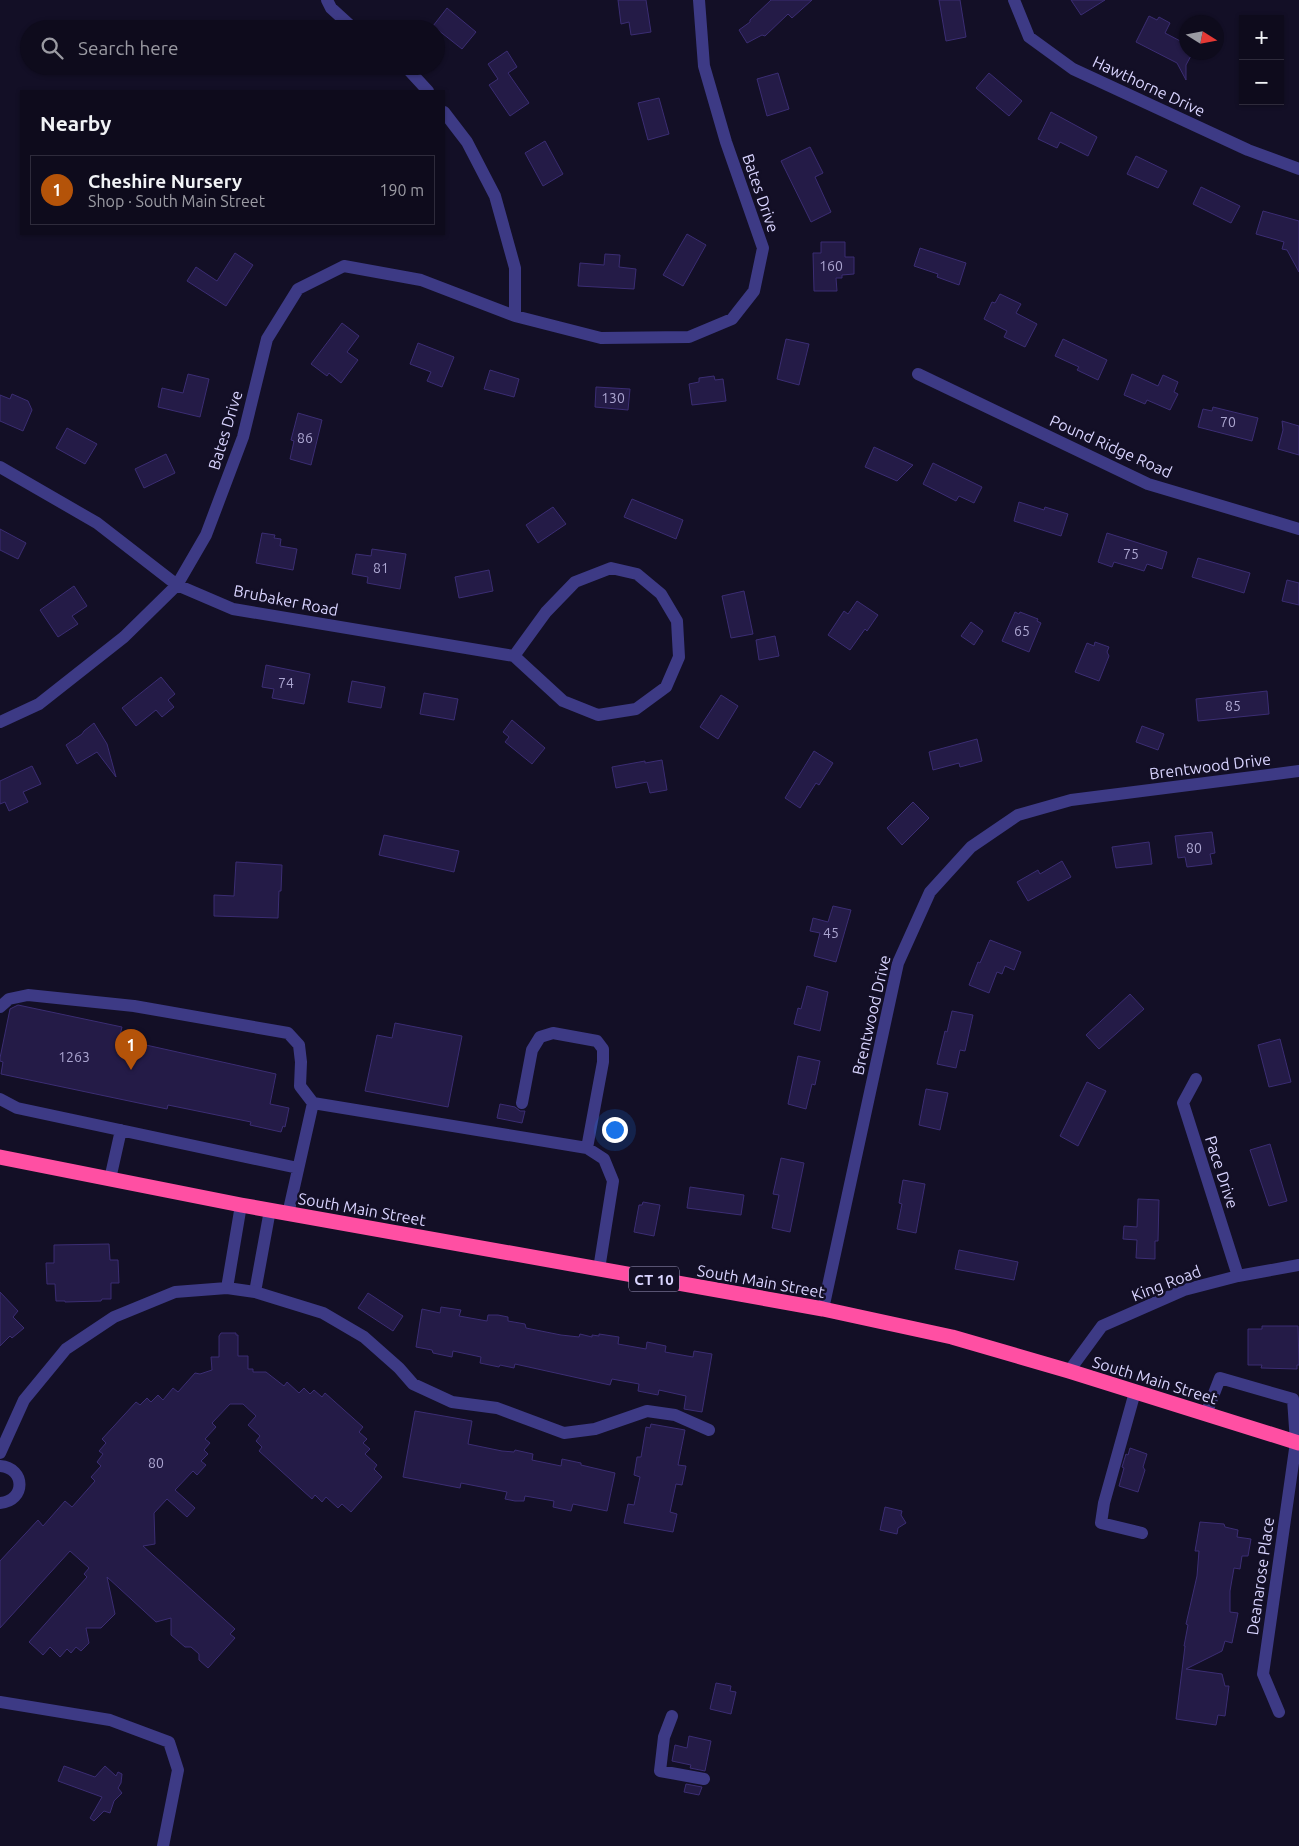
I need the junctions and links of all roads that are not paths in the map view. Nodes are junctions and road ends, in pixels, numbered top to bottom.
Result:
1 (327, 0) edge
2 (699, 0) edge
3 (1014, 0) edge
4 (344, 20) edge
5 (413, 75) edge
6 (427, 90) edge
7 (445, 113) edge
8 (1299, 169) edge
9 (516, 316) junction
10 (918, 374) dead end
11 (0, 467) edge
12 (1299, 529) edge
13 (177, 586) junction
14 (514, 656) junction
15 (0, 722) edge
16 (1299, 771) edge
17 (0, 1007) edge
18 (1196, 1079) dead end
19 (0, 1099) edge
20 (313, 1103) junction
21 (522, 1103) dead end
22 (121, 1130) junction
23 (587, 1148) junction
24 (0, 1157) edge
25 (298, 1168) junction
26 (110, 1179) junction
27 (241, 1205) junction
28 (270, 1210) junction
29 (288, 1214) junction
30 (1299, 1265) edge
31 (599, 1269) junction
32 (1238, 1276) junction
33 (227, 1288) junction
34 (255, 1292) junction
35 (823, 1309) junction
36 (1069, 1371) junction
37 (1135, 1392) junction
38 (1206, 1414) junction
39 (708, 1430) dead end
40 (1298, 1442) edge
41 (0, 1453) edge
42 (0, 1466) edge
43 (0, 1502) edge
44 (1142, 1533) dead end
45 (0, 1702) edge
46 (1279, 1712) dead end
47 (672, 1716) dead end
48 (704, 1779) dead end
49 (163, 1846) edge

1 - 4 street
2 - 9 street, Bates Drive
3 - 8 street, Hawthorne Drive
5 - 6 street
7 - 9 street
9 - 13 street, Bates Drive
10 - 12 street, Pound Ridge Road
11 - 13 street, Brubaker Road
13 - 14 street, Brubaker Road
13 - 15 street, Bates Drive
14 - 14 street
16 - 35 street, Brentwood Drive
17 - 20 street
18 - 32 street, Pace Drive
19 - 22 street
20 - 23 street
20 - 25 street
21 - 23 street
22 - 25 street
22 - 26 street
23 - 31 street
24 - 26 highway, South Main Street / CT 10
25 - 29 street
26 - 27 highway, South Main Street / CT 10
27 - 28 highway, South Main Street / CT 10
27 - 33 street
28 - 29 highway, South Main Street / CT 10
28 - 34 street
29 - 31 highway, South Main Street / CT 10
30 - 32 street, King Road
31 - 35 highway, South Main Street / CT 10
32 - 36 street, King Road
33 - 34 street
33 - 41 street
34 - 39 street
35 - 36 highway, South Main Street / CT 10
36 - 37 highway, South Main Street / CT 10
37 - 38 highway, South Main Street / CT 10
37 - 44 street
38 - 40 highway, South Main Street / CT 10
38 - 40 street, Deanarose Place
40 - 46 street, Deanarose Place
42 - 43 street
45 - 49 street
47 - 48 street

